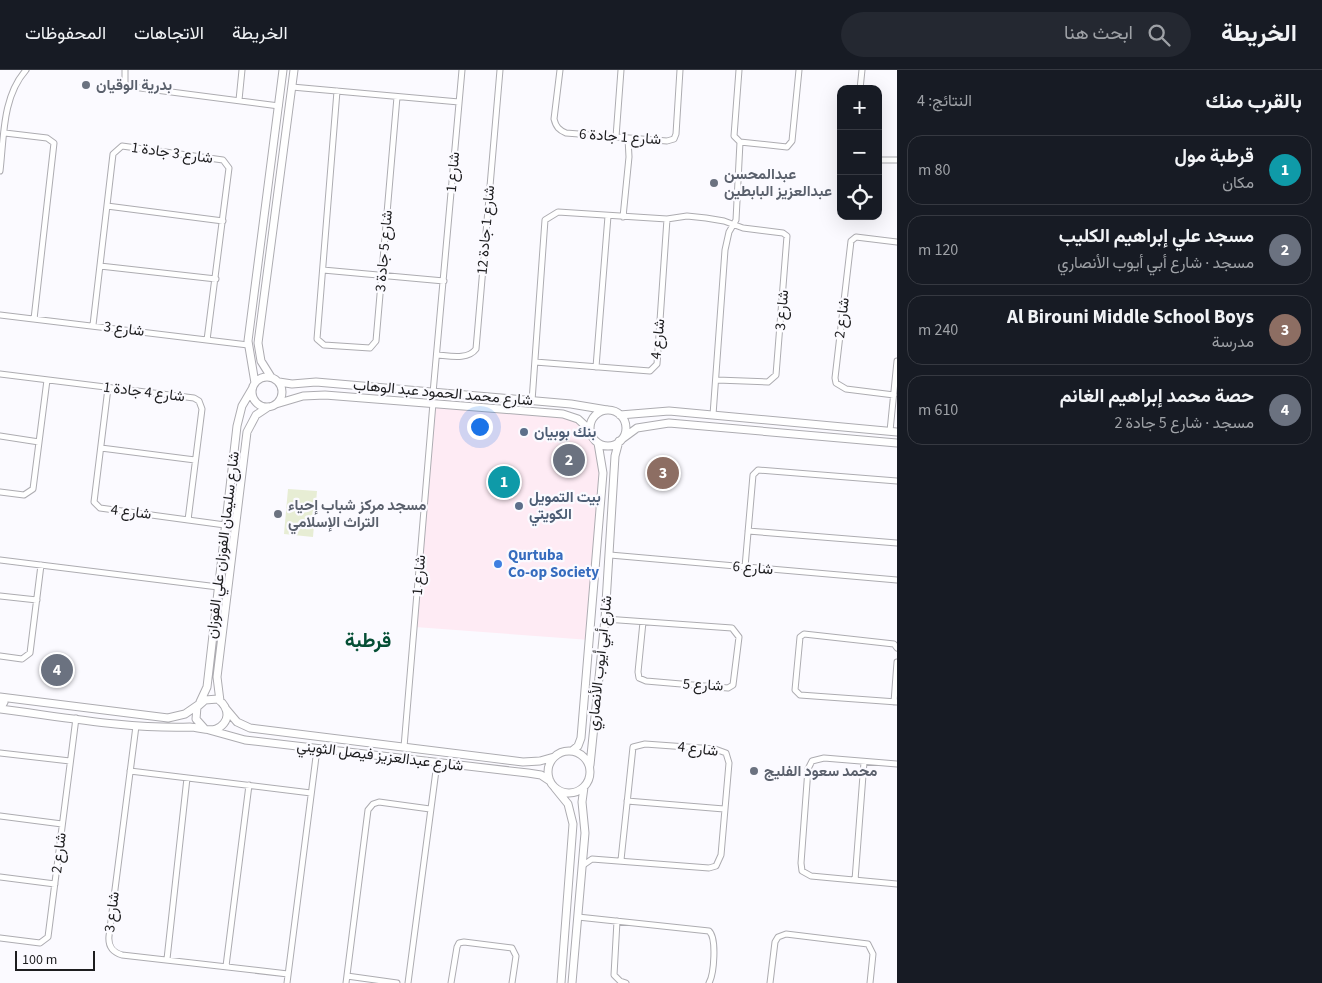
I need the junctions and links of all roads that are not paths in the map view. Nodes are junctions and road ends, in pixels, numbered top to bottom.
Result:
1 (26, 70) edge
2 (125, 70) edge
3 (242, 70) edge
4 (283, 70) edge
5 (294, 70) edge
6 (462, 70) edge
7 (500, 70) edge
8 (560, 70) edge
9 (620, 70) edge
10 (680, 70) edge
11 (740, 70) edge
12 (799, 70) edge
13 (862, 70) edge
14 (860, 85) edge
15 (292, 87) junction
16 (337, 91) junction
17 (397, 97) junction
18 (239, 100) junction
19 (459, 102) junction
20 (279, 106) junction
21 (5, 133) junction
22 (616, 137) junction
23 (628, 138) junction
24 (273, 142) junction
25 (740, 142) junction
26 (285, 144) junction
27 (271, 159) junction
28 (283, 159) junction
29 (882, 160) edge
30 (897, 160) edge
31 (0, 171) edge
32 (107, 206) junction
33 (608, 216) junction
34 (623, 217) junction
35 (667, 219) junction
36 (223, 221) junction
37 (734, 226) junction
38 (897, 242) edge
39 (100, 266) junction
40 (323, 270) junction
41 (382, 276) junction
42 (216, 279) junction
43 (444, 281) junction
44 (0, 315) edge
45 (34, 319) junction
46 (93, 325) junction
47 (207, 340) junction
48 (248, 345) junction
49 (437, 355) junction
50 (897, 361) edge
51 (535, 362) junction
52 (596, 367) junction
53 (0, 374) edge
54 (271, 377) junction
55 (47, 380) junction
56 (717, 380) junction
57 (279, 382) junction
58 (254, 386) junction
59 (108, 388) junction
60 (433, 393) junction
61 (894, 395) junction
62 (532, 401) junction
63 (433, 403) junction
64 (276, 404) junction
65 (268, 407) junction
66 (606, 410) junction
67 (620, 415) junction
68 (713, 415) junction
69 (739, 418) junction
70 (754, 420) junction
71 (738, 428) junction
72 (590, 430) junction
73 (753, 430) junction
74 (894, 431) edge
75 (0, 436) edge
76 (621, 440) junction
77 (39, 442) junction
78 (598, 443) junction
79 (897, 443) edge
80 (102, 448) junction
81 (195, 460) junction
82 (897, 481) edge
83 (0, 492) edge
84 (188, 520) junction
85 (225, 524) junction
86 (748, 531) junction
87 (897, 543) edge
88 (610, 555) junction
89 (0, 560) edge
90 (41, 565) junction
91 (745, 567) junction
92 (897, 580) edge
93 (218, 586) junction
94 (0, 596) edge
95 (37, 600) junction
96 (605, 619) junction
97 (643, 622) junction
98 (897, 648) edge
99 (210, 649) junction
100 (221, 651) junction
101 (0, 656) edge
102 (897, 662) edge
103 (587, 674) junction
104 (599, 674) junction
105 (1, 697) edge
106 (18, 700) junction
107 (220, 701) junction
108 (896, 702) edge
109 (200, 703) junction
110 (0, 709) edge
111 (226, 709) junction
112 (16, 711) junction
113 (76, 718) junction
114 (136, 726) junction
115 (206, 729) junction
116 (404, 747) junction
117 (316, 749) junction
118 (572, 751) junction
119 (0, 753) edge
120 (554, 758) junction
121 (70, 761) junction
122 (864, 762) junction
123 (437, 763) junction
124 (897, 764) edge
125 (590, 765) junction
126 (130, 771) junction
127 (187, 778) junction
128 (550, 780) junction
129 (249, 786) junction
130 (584, 787) junction
131 (555, 788) junction
132 (311, 793) junction
133 (627, 801) junction
134 (430, 809) junction
135 (724, 809) junction
136 (0, 816) edge
137 (62, 824) junction
138 (583, 850) junction
139 (592, 859) junction
140 (621, 860) junction
141 (582, 866) junction
142 (0, 877) edge
143 (854, 880) junction
144 (55, 884) junction
145 (897, 884) edge
146 (578, 917) junction
147 (617, 921) junction
148 (0, 938) edge
149 (166, 959) junction
150 (226, 966) junction
151 (288, 974) junction
152 (347, 976) junction
153 (561, 979) edge
154 (572, 979) edge
155 (287, 983) edge
156 (346, 983) edge
157 (397, 983) edge
158 (408, 983) edge
159 (451, 983) edge
160 (512, 983) edge
161 (626, 983) edge
162 (709, 983) edge
163 (770, 983) edge
164 (870, 983) edge

1 - 21 street
2 - 18 street
3 - 18 street
4 - 20 street
5 - 15 street
6 - 19 street, شارع 1
7 - 49 street, شارع 1 جادة 12
8 - 22 street, شارع 1 جادة 6
9 - 22 street
10 - 23 street, شارع 1 جادة 6
11 - 25 street
12 - 25 street
13 - 14 street
15 - 16 street
15 - 26 street
16 - 17 street
16 - 40 street
17 - 19 street
17 - 41 street, شارع 5 جادة 3
18 - 20 street
19 - 43 street, شارع 1
20 - 24 street
21 - 31 street
21 - 45 street
22 - 23 street, شارع 1 جادة 6
23 - 34 street
24 - 26 street
24 - 27 street
25 - 37 street
26 - 28 street
27 - 28 street
27 - 48 street
28 - 54 street
29 - 30 street
32 - 36 street
32 - 36 street, شارع 3 جادة 1
32 - 39 street, شارع 3 جادة 1
33 - 34 street
33 - 51 street
33 - 52 street
34 - 35 street
35 - 37 street
35 - 52 street, شارع 4
36 - 42 street, شارع 3 جادة 1
37 - 56 street
37 - 56 street, شارع 3
38 - 61 street, شارع 2
39 - 42 street
39 - 46 street, شارع 3 جادة 1
40 - 41 street
40 - 41 street, شارع 5 جادة 3
41 - 43 street
42 - 47 street, شارع 3 جادة 1
43 - 49 street, شارع 1
44 - 45 street, شارع 3
45 - 46 street, شارع 3
46 - 47 street, شارع 3
47 - 48 street, شارع 3
48 - 58 street
49 - 60 street, شارع 1
50 - 61 street
51 - 52 street, شارع 4
51 - 62 street
53 - 55 street, شارع 4 جادة 1
54 - 57 street
54 - 58 street
55 - 59 street, شارع 4 جادة 1
55 - 77 street
56 - 68 street
57 - 60 street, شارع محمد الحمود عبد الوهاب
57 - 64 street
58 - 65 street
58 - 85 street, شارع سليمان الفوزان علي الفوزان
59 - 80 street, شارع 4
59 - 81 street, شارع 4 جادة 1
60 - 62 street, شارع محمد الحمود عبد الوهاب
61 - 74 street
62 - 66 street, شارع محمد الحمود عبد الوهاب
63 - 64 street, شارع محمد الحمود عبد الوهاب
63 - 72 street, شارع محمد الحمود عبد الوهاب
63 - 116 street, شارع 1
64 - 65 street
65 - 100 street, شارع سليمان الفوزان علي الفوزان
66 - 67 street
66 - 72 street
67 - 68 street
67 - 76 street
68 - 69 street
69 - 70 street
69 - 71 street
70 - 73 street
70 - 74 street
71 - 73 street
71 - 76 street
72 - 78 street
73 - 79 street
75 - 77 street
76 - 78 street
76 - 88 street, شارع أبي أيوب الأنصاري
77 - 83 street
78 - 103 street, شارع أبي أيوب الأنصاري
80 - 81 street
80 - 84 street, شارع 4
81 - 84 street, شارع 4 جادة 1
82 - 86 street
84 - 85 street, شارع 4
85 - 93 street, شارع سليمان الفوزان علي الفوزان
86 - 87 street
86 - 91 street
88 - 91 street, شارع 6
88 - 96 street, شارع أبي أيوب الأنصاري
89 - 90 street
90 - 93 street
90 - 95 street
91 - 92 street, شارع 6
93 - 99 street, شارع سليمان الفوزان علي الفوزان
94 - 95 street
95 - 101 street
96 - 97 street, شارع 5
96 - 104 street, شارع أبي أيوب الأنصاري
97 - 97 street, شارع 5
98 - 108 street
99 - 100 street
99 - 109 street, شارع سليمان الفوزان علي الفوزان
100 - 107 street, شارع سليمان الفوزان علي الفوزان
102 - 108 street
103 - 104 street
103 - 118 street, شارع أبي أيوب الأنصاري
104 - 125 street, شارع أبي أيوب الأنصاري
105 - 106 street
105 - 110 street
106 - 109 street
106 - 112 street
107 - 109 street
107 - 111 street
109 - 115 street
110 - 112 street, شارع عبدالعزيز فيصل الثويني
111 - 115 street
111 - 116 street, شارع عبدالعزيز فيصل الثويني
112 - 113 street, شارع عبدالعزيز فيصل الثويني
113 - 114 street, شارع عبدالعزيز فيصل الثويني
113 - 121 street, شارع 2
114 - 115 street, شارع عبدالعزيز فيصل الثويني
114 - 126 street, شارع 3
115 - 117 street, شارع عبدالعزيز فيصل الثويني
116 - 120 street, شارع عبدالعزيز فيصل الثويني
117 - 123 street, شارع عبدالعزيز فيصل الثويني
117 - 132 street
118 - 120 street
118 - 125 street
119 - 121 street
120 - 128 street
121 - 137 street, شارع 2
122 - 124 street
122 - 143 street
122 - 143 street
123 - 128 street, شارع عبدالعزيز فيصل الثويني
123 - 134 street
125 - 130 street
126 - 127 street
126 - 149 street, شارع 3
127 - 129 street
127 - 149 street
128 - 131 street
129 - 132 street
129 - 150 street
130 - 131 street
130 - 138 street
131 - 153 street
132 - 151 street
133 - 135 street
133 - 135 street, شارع 4
133 - 140 street, شارع 4
134 - 152 street
134 - 158 street
135 - 140 street, شارع 4
136 - 137 street
137 - 144 street, شارع 2
138 - 139 street
138 - 141 street
139 - 140 street, شارع 4
139 - 141 street
141 - 146 street
142 - 144 street
143 - 145 street
144 - 148 street, شارع 2
146 - 147 street
146 - 154 street
147 - 161 street
147 - 162 street
149 - 150 street, شارع 3
150 - 151 street, شارع 3
151 - 155 street
152 - 156 street
152 - 157 street
153 - 154 street
159 - 160 street
163 - 164 street

